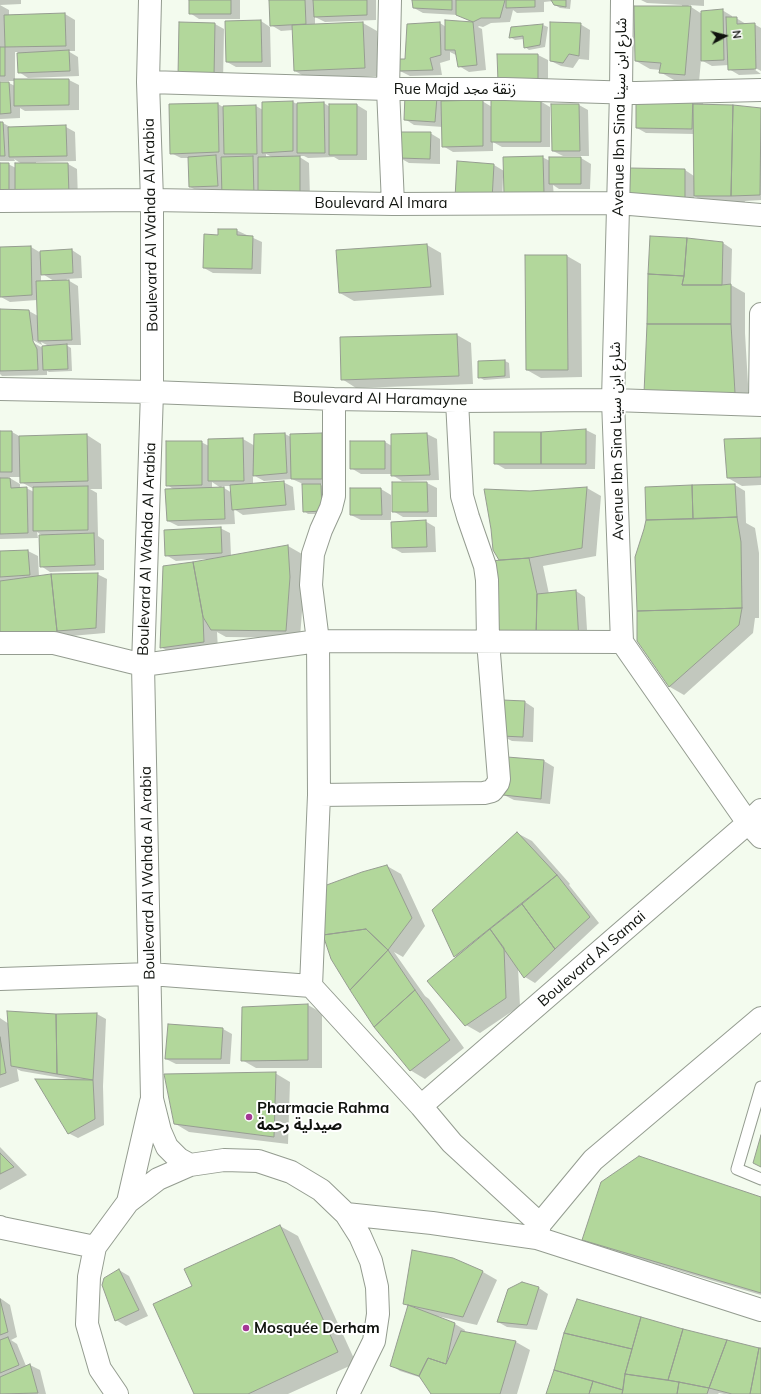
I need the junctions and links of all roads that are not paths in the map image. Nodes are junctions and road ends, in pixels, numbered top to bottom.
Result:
1 (150, 0) edge
2 (390, 0) edge
3 (622, 0) edge
4 (148, 82) junction
5 (388, 89) junction
6 (761, 90) edge
7 (621, 92) junction
8 (152, 200) junction
9 (0, 201) edge
10 (618, 203) junction
11 (393, 204) junction
12 (761, 215) edge
13 (761, 314) edge
14 (0, 389) edge
15 (152, 392) junction
16 (334, 399) junction
17 (613, 400) junction
18 (457, 401) junction
19 (760, 405) edge
20 (318, 641) junction
21 (488, 641) junction
22 (622, 642) junction
23 (0, 643) edge
24 (144, 665) junction
25 (319, 795) junction
26 (757, 824) edge
27 (150, 974) junction
28 (0, 980) edge
29 (311, 986) junction
30 (761, 1018) edge
31 (761, 1087) edge
32 (152, 1099) junction
33 (421, 1106) junction
34 (190, 1165) junction
35 (761, 1179) edge
36 (128, 1202) junction
37 (346, 1214) junction
38 (0, 1226) edge
39 (538, 1231) junction
40 (95, 1247) junction
41 (761, 1310) edge
42 (117, 1394) edge
43 (348, 1394) edge

1 - 4 street, Boulevard Al Wahda Al Arabia
2 - 5 street
3 - 7 street, Avenue Ibn Sina شارع ابن سينا
4 - 5 street, Rue Majd زنقة مجد
4 - 8 street, Boulevard Al Wahda Al Arabia
5 - 7 street, Rue Majd زنقة مجد
5 - 11 street
6 - 7 street, Rue Majd زنقة مجد
7 - 10 street, Avenue Ibn Sina شارع ابن سينا
8 - 9 street, Boulevard Al Imara
8 - 11 street, Boulevard Al Imara
8 - 15 street, Boulevard Al Wahda Al Arabia
10 - 11 street, Boulevard Al Imara
10 - 12 street, Boulevard Al Imara
10 - 17 street, Avenue Ibn Sina شارع ابن سينا
13 - 19 street
14 - 15 street, Boulevard Al Haramayne
15 - 16 street, Boulevard Al Haramayne
15 - 24 street, Boulevard Al Wahda Al Arabia
16 - 18 street, Boulevard Al Haramayne
16 - 20 street
17 - 18 street, Boulevard Al Haramayne
17 - 19 street, Boulevard Al Haramayne
17 - 22 street, Avenue Ibn Sina شارع ابن سينا
18 - 21 street
20 - 21 street
20 - 24 street
20 - 25 street
21 - 22 street
21 - 25 street
22 - 26 street
23 - 24 street
24 - 27 street, Boulevard Al Wahda Al Arabia
25 - 29 street
26 - 33 street, Boulevard Al Samai
27 - 28 street
27 - 29 street
27 - 32 street, Boulevard Al Wahda Al Arabia
29 - 33 street
30 - 39 street
31 - 35 lane
32 - 34 street, Boulevard Al Wahda Al Arabia
32 - 36 street, Boulevard Al Wahda Al Arabia
33 - 39 street
34 - 36 street
34 - 37 street
36 - 40 street
37 - 39 street
37 - 43 street
38 - 40 street
39 - 41 street
40 - 42 street

